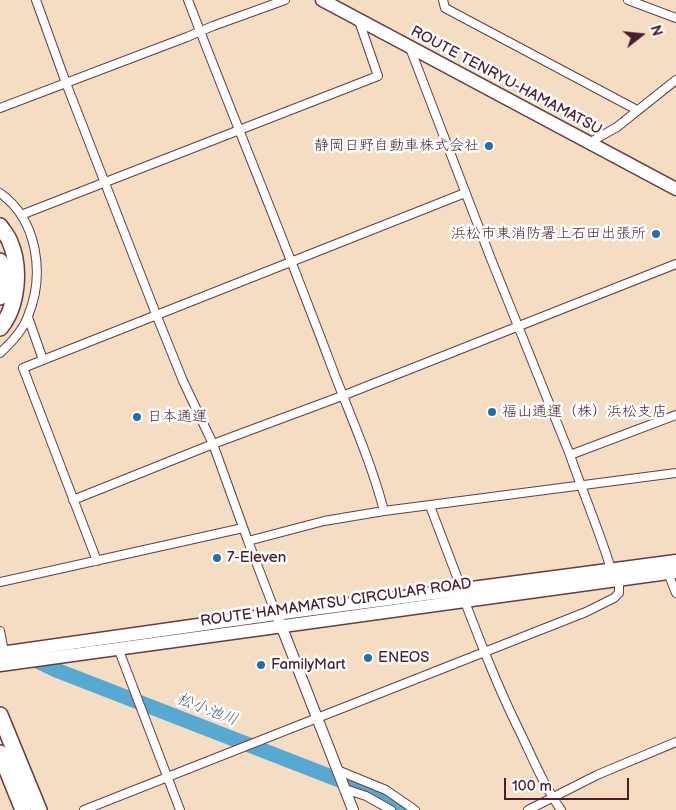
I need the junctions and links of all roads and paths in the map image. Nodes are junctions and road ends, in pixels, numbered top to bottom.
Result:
1 (36, 0) edge
2 (188, 0) edge
3 (284, 0) edge
4 (322, 0) edge
5 (442, 0) edge
6 (628, 0) edge
7 (676, 18) edge
8 (359, 21) junction
9 (200, 31) junction
10 (410, 48) junction
11 (676, 80) edge
12 (66, 83) junction
13 (0, 108) edge
14 (638, 110) junction
15 (240, 131) junction
16 (588, 143) junction
17 (104, 182) junction
18 (676, 189) edge
19 (0, 193) edge
20 (465, 193) junction
21 (21, 215) junction
22 (0, 226) edge
23 (292, 260) junction
24 (0, 261) edge
25 (676, 264) edge
26 (0, 297) edge
27 (156, 314) junction
28 (28, 317) junction
29 (518, 327) junction
30 (0, 328) edge
31 (0, 353) edge
32 (43, 360) junction
33 (342, 396) junction
34 (676, 415) edge
35 (213, 444) junction
36 (570, 455) junction
37 (676, 473) edge
38 (580, 485) junction
39 (73, 500) junction
40 (430, 506) junction
41 (384, 511) junction
42 (243, 528) junction
43 (248, 541) junction
44 (97, 561) junction
45 (676, 561) edge
46 (611, 569) junction
47 (672, 573) edge
48 (619, 580) junction
49 (0, 582) edge
50 (676, 593) edge
51 (464, 596) junction
52 (276, 614) junction
53 (282, 628) junction
54 (1, 634) edge
55 (118, 648) junction
56 (2, 652) edge
57 (484, 652) junction
58 (0, 665) edge
59 (0, 715) edge
60 (316, 718) junction
61 (676, 742) edge
62 (0, 754) edge
63 (0, 764) edge
64 (338, 772) junction
65 (167, 777) junction
66 (345, 789) junction
67 (553, 798) junction
68 (22, 810) edge
69 (39, 810) edge
70 (84, 810) edge
71 (180, 810) edge
72 (353, 810) edge
73 (391, 810) edge
74 (416, 810) edge
75 (528, 810) edge
76 (561, 810) edge

1 - 12 street
2 - 9 street
3 - 9 street
4 - 8 main road, ROUTE TENRYU-HAMAMATSU
5 - 14 street
6 - 7 street
8 - 10 main road, ROUTE TENRYU-HAMAMATSU
8 - 15 street
9 - 12 street
9 - 15 street
10 - 16 main road, ROUTE TENRYU-HAMAMATSU
10 - 20 street
11 - 14 street
12 - 13 street
12 - 17 street
14 - 16 street
15 - 17 street
15 - 23 street
16 - 18 main road, ROUTE TENRYU-HAMAMATSU
17 - 21 street
17 - 27 street
19 - 21 street
20 - 23 street
20 - 29 street
21 - 28 street
22 - 30 highway
23 - 27 street
23 - 33 street
24 - 26 highway
25 - 29 street
27 - 32 street
27 - 35 street
28 - 31 street
28 - 32 street
29 - 33 street
29 - 36 street
32 - 39 street
33 - 35 street
33 - 41 street
34 - 36 street
35 - 39 street
35 - 42 street
36 - 38 street
37 - 38 street
38 - 40 street
38 - 46 street
39 - 44 street
40 - 41 street
40 - 51 street
41 - 43 street
42 - 43 street
42 - 44 street
43 - 52 street
44 - 49 street
45 - 46 main road, ROUTE HAMAMATSU CIRCULAR ROAD
46 - 51 main road, ROUTE HAMAMATSU CIRCULAR ROAD
47 - 48 main road, ROUTE HAMAMATSU CIRCULAR ROAD
47 - 50 street
48 - 51 main road, ROUTE HAMAMATSU CIRCULAR ROAD
48 - 57 street
51 - 52 main road, ROUTE HAMAMATSU CIRCULAR ROAD
51 - 53 main road, ROUTE HAMAMATSU CIRCULAR ROAD
51 - 57 street
52 - 53 street
52 - 56 main road, ROUTE HAMAMATSU CIRCULAR ROAD
53 - 55 main road, ROUTE HAMAMATSU CIRCULAR ROAD
53 - 60 street
54 - 56 street
55 - 58 main road, ROUTE HAMAMATSU CIRCULAR ROAD
55 - 65 street
57 - 60 street
57 - 67 street
59 - 69 highway
60 - 64 street
60 - 65 street
61 - 67 street
62 - 68 highway
63 - 68 highway
64 - 66 street
64 - 74 street
65 - 70 street
65 - 71 street
66 - 72 street
66 - 73 street
67 - 75 street
67 - 76 street

